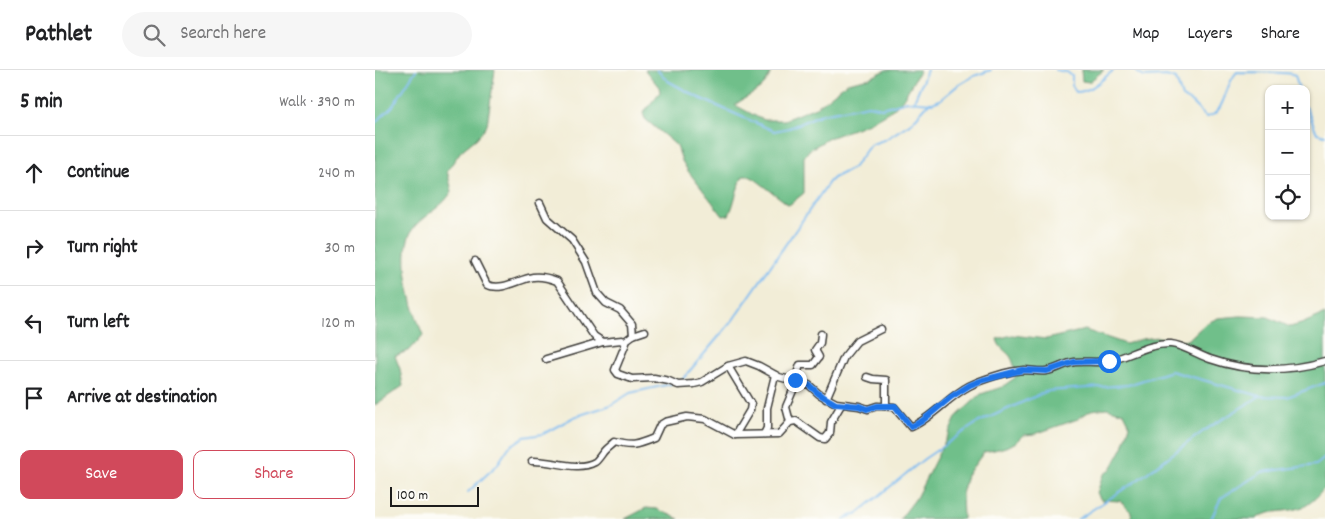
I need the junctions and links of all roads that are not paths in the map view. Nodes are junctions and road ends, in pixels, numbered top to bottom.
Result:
1 (540, 203) dead end
2 (475, 260) dead end
3 (881, 329) dead end
4 (645, 331) dead end
5 (821, 334) dead end
6 (633, 335) junction
7 (625, 341) junction
8 (603, 342) junction
9 (546, 359) dead end
10 (1325, 361) edge
11 (728, 366) junction
12 (775, 376) junction
13 (867, 377) dead end
14 (796, 381) junction
15 (826, 399) junction
16 (841, 405) junction
17 (886, 405) junction
18 (790, 422) junction
19 (764, 434) junction
20 (735, 435) junction
21 (532, 460) dead end

1 - 6 street
2 - 8 street
3 - 15 street
4 - 6 street
5 - 14 street
6 - 7 street
7 - 8 street
7 - 11 street
8 - 9 street
10 - 17 street
11 - 12 street
11 - 20 street
12 - 14 street
12 - 19 street
13 - 17 street
14 - 15 street
14 - 18 street
15 - 16 street
16 - 17 street
16 - 18 street
18 - 19 street
19 - 20 street
20 - 21 street

